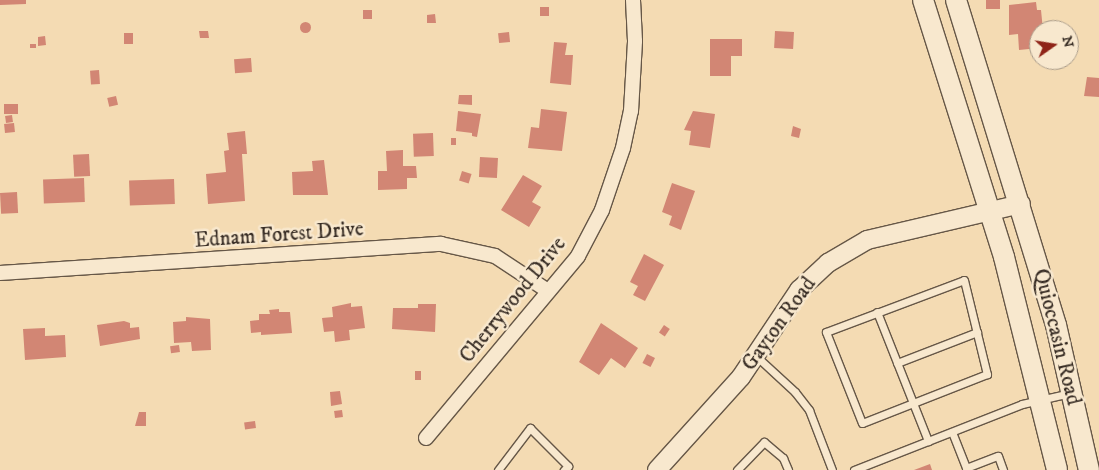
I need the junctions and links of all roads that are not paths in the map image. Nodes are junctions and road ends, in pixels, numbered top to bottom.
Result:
1 (633, 0) edge
2 (923, 0) edge
3 (956, 0) edge
4 (1021, 204) junction
5 (989, 211) junction
6 (0, 273) edge
7 (548, 291) junction
8 (877, 312) junction
9 (976, 332) junction
10 (756, 355) junction
11 (897, 363) junction
12 (1071, 392) junction
13 (1042, 400) junction
14 (913, 403) junction
15 (952, 432) junction
16 (426, 438) dead end
17 (928, 441) junction
18 (966, 469) edge
19 (498, 470) edge
20 (564, 470) edge
21 (658, 470) edge
22 (737, 470) edge
23 (788, 470) edge
24 (832, 470) edge
25 (854, 470) edge
26 (1003, 470) edge
27 (1057, 470) edge
28 (1089, 470) edge

1 - 7 street, Cherrywood Drive
2 - 5 main road
3 - 4 main road
4 - 5 street, Gayton Road
4 - 12 main road, Quioccasin Road
5 - 10 street, Gayton Road
5 - 13 main road, Quioccasin Road
6 - 7 street, Ednam Forest Drive
7 - 16 street, Cherrywood Drive
8 - 9 lane
8 - 11 lane
8 - 14 lane
9 - 11 lane
9 - 14 lane
10 - 21 street, Gayton Road
10 - 24 lane
11 - 14 lane
12 - 13 lane
12 - 28 main road, Quioccasin Road
13 - 15 lane
13 - 27 main road, Quioccasin Road
14 - 17 lane
15 - 17 lane
15 - 18 lane
17 - 25 lane
18 - 26 lane
19 - 20 lane
22 - 23 lane

